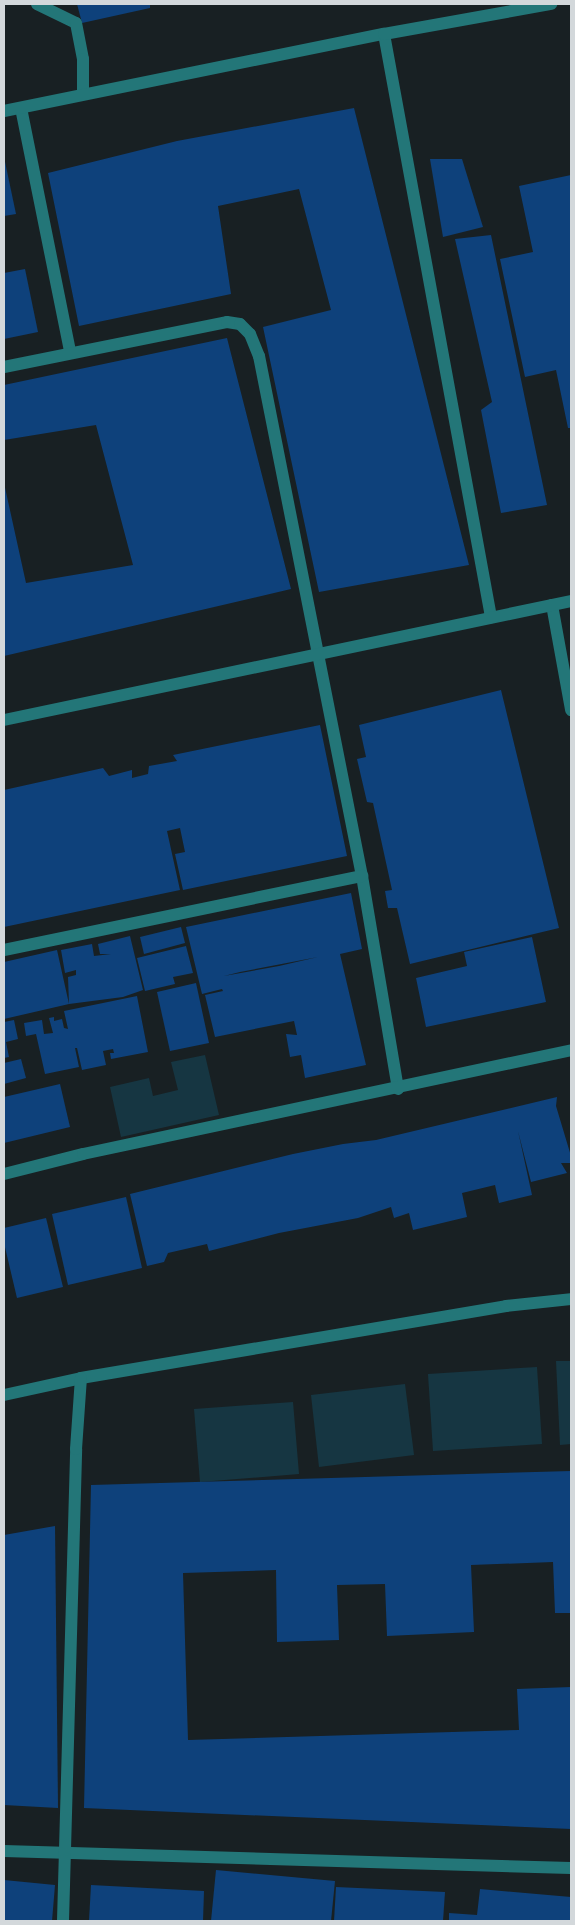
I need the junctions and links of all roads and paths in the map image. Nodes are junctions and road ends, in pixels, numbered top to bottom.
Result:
1 (37, 4) edge
2 (551, 4) edge
3 (384, 34) junction
4 (83, 94) junction
5 (21, 108) junction
6 (4, 111) edge
7 (70, 352) junction
8 (4, 367) edge
9 (571, 601) edge
10 (552, 605) junction
11 (491, 617) junction
12 (318, 655) junction
13 (570, 695) edge
14 (571, 710) edge
15 (4, 720) edge
16 (362, 876) junction
17 (4, 950) edge
18 (571, 1050) edge
19 (398, 1089) junction
20 (4, 1174) edge
21 (571, 1299) edge
22 (81, 1378) junction
23 (4, 1394) edge
24 (4, 1851) edge
25 (65, 1854) junction
26 (571, 1868) edge
27 (63, 1921) edge

1 - 4 street
2 - 3 street
3 - 4 street
3 - 11 street
4 - 5 street
5 - 6 street
5 - 7 street
7 - 8 street
7 - 12 street
9 - 10 street
10 - 11 street
10 - 13 street
11 - 12 street
12 - 15 street
12 - 16 street
13 - 14 street
16 - 17 street
16 - 19 street
18 - 19 street
19 - 20 street
21 - 22 street
22 - 23 street
22 - 25 street
24 - 25 street
25 - 26 street
25 - 27 street

